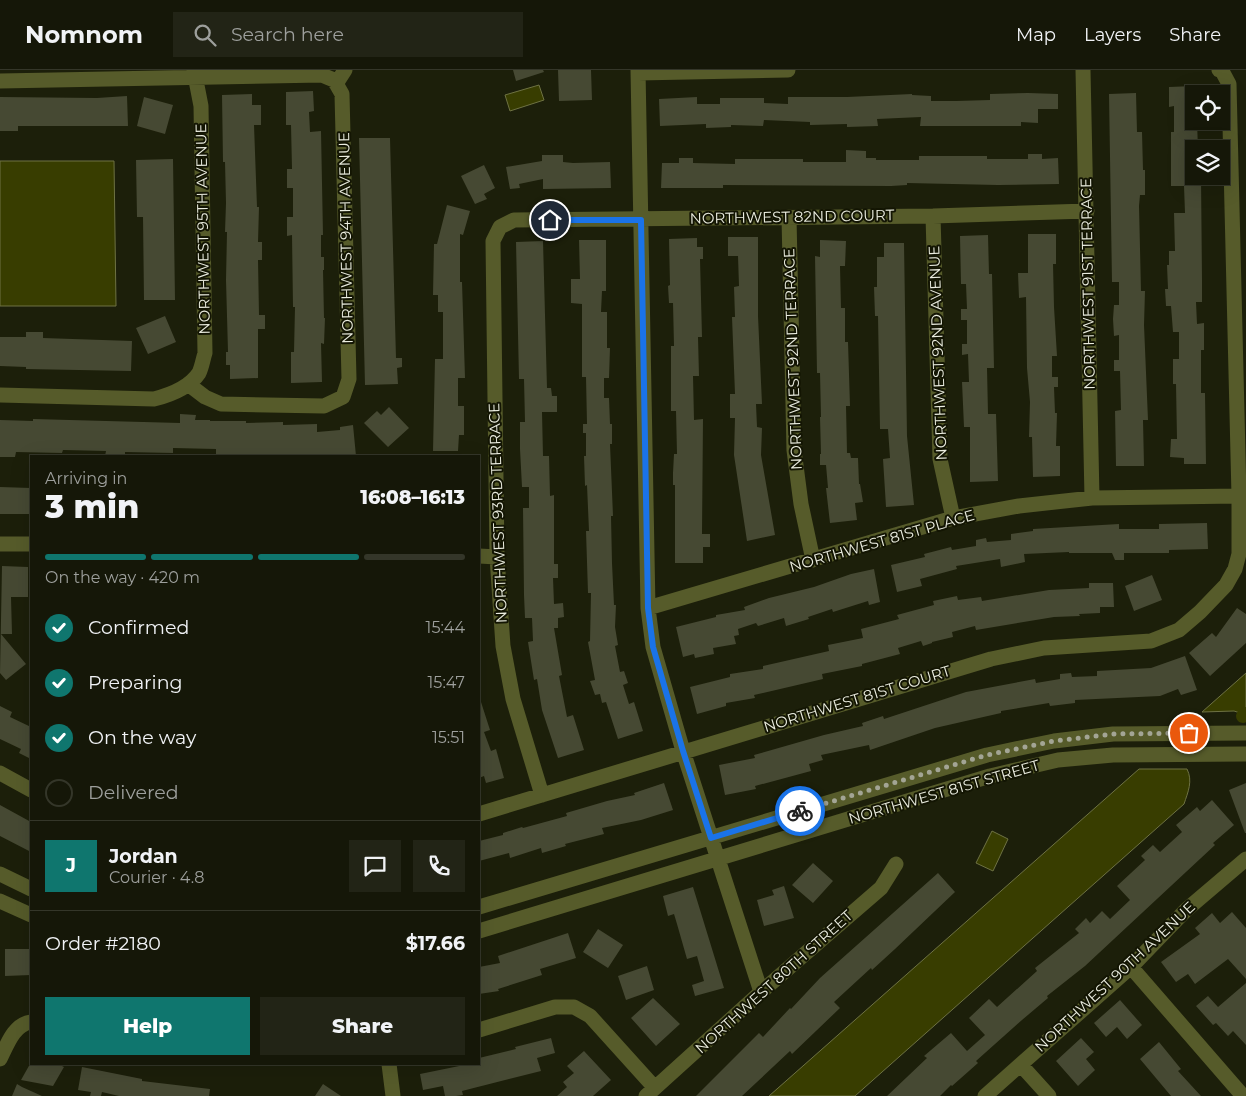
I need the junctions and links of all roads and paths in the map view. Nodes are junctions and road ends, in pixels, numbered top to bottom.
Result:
1 (788, 70) edge
2 (1082, 70) edge
3 (1220, 70) edge
4 (638, 72) edge
5 (195, 74) edge
6 (338, 78) edge
7 (0, 81) edge
8 (1087, 212) junction
9 (933, 216) junction
10 (789, 217) junction
11 (641, 220) junction
12 (500, 227) joint
13 (188, 384) junction
14 (0, 396) edge
15 (1239, 496) junction
16 (1092, 498) junction
17 (953, 518) junction
18 (0, 544) edge
19 (30, 544) edge
20 (480, 556) edge
21 (497, 557) junction
22 (813, 560) junction
23 (648, 608) junction
24 (1246, 733) edge
25 (683, 751) junction
26 (1246, 754) edge
27 (0, 773) edge
28 (30, 789) edge
29 (542, 795) junction
30 (480, 814) edge
31 (711, 838) junction
32 (718, 859) junction
33 (1246, 859) edge
34 (896, 864) dead end
35 (0, 874) edge
36 (30, 889) edge
37 (0, 901) edge
38 (480, 907) edge
39 (30, 915) edge
40 (480, 931) edge
41 (1130, 967) junction
42 (761, 992) junction
43 (30, 1022) edge
44 (480, 1030) edge
45 (0, 1059) edge
46 (389, 1065) edge
47 (1021, 1065) junction
48 (650, 1092) edge
49 (393, 1096) edge
50 (985, 1096) edge
51 (1049, 1096) edge
52 (1243, 1096) edge

1 - 4 street
2 - 8 street, NORTHWEST 91ST TERRACE
3 - 15 street, NORTHWEST 81ST COURT
4 - 11 street
5 - 6 street
5 - 7 street
5 - 13 street, NORTHWEST 95TH AVENUE
6 - 13 street, NORTHWEST 94TH AVENUE
8 - 9 street, NORTHWEST 82ND COURT
8 - 16 street, NORTHWEST 91ST TERRACE
9 - 10 street, NORTHWEST 82ND COURT
9 - 17 street, NORTHWEST 92ND AVENUE
10 - 11 street, NORTHWEST 82ND COURT
10 - 22 street, NORTHWEST 92ND TERRACE
11 - 12 street, NORTHWEST 82ND COURT
11 - 23 street
12 - 21 street, NORTHWEST 93RD TERRACE
13 - 14 street
15 - 16 street, NORTHWEST 81ST PLACE
15 - 25 street, NORTHWEST 81ST COURT
16 - 17 street, NORTHWEST 81ST PLACE
17 - 22 street, NORTHWEST 81ST PLACE
18 - 19 street
20 - 21 street
21 - 29 street, NORTHWEST 93RD TERRACE
22 - 23 street, NORTHWEST 81ST PLACE
23 - 25 street
24 - 31 street, NORTHWEST 81ST STREET
25 - 29 street, NORTHWEST 81ST COURT
25 - 31 street
26 - 32 street, NORTHWEST 81ST STREET
27 - 28 street
29 - 30 street, NORTHWEST 81ST COURT
31 - 32 street
31 - 38 street, NORTHWEST 81ST STREET
32 - 40 street, NORTHWEST 81ST STREET
32 - 42 street
33 - 41 street, NORTHWEST 90TH AVENUE
34 - 42 street, NORTHWEST 80TH STREET
35 - 36 street
37 - 39 street
41 - 47 street, NORTHWEST 90TH AVENUE
41 - 52 street
42 - 48 street, NORTHWEST 80TH STREET
43 - 45 street
44 - 48 street
46 - 49 street
47 - 50 street, NORTHWEST 90TH AVENUE
47 - 51 street

